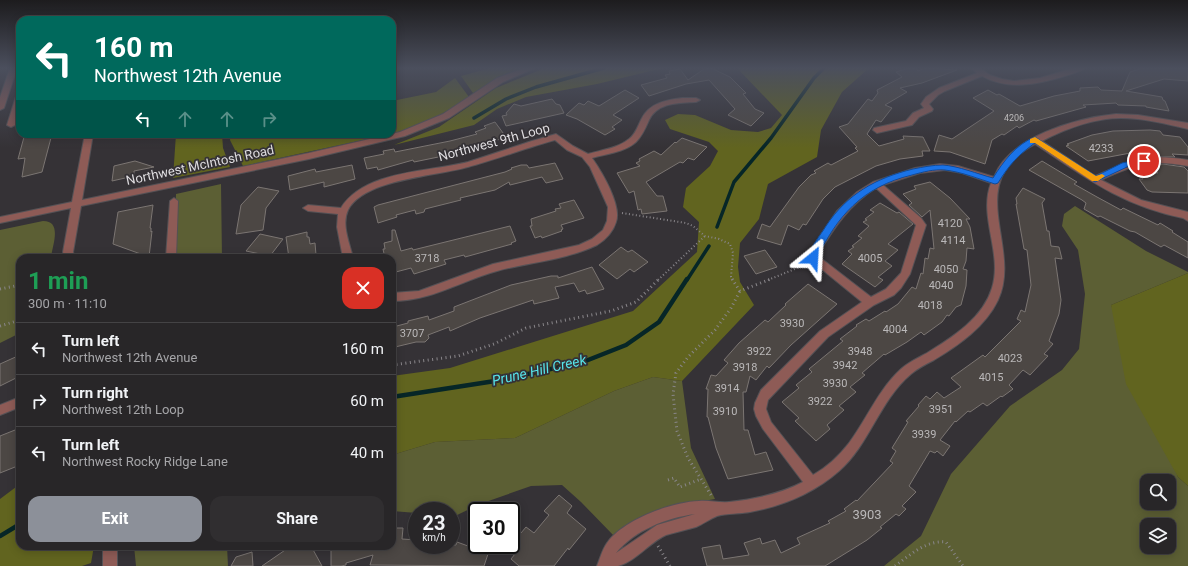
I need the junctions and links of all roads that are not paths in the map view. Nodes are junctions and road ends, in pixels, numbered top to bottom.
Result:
1 (5, 94) edge
2 (478, 94) edge
3 (932, 94) edge
4 (696, 100) dead end
5 (16, 107) edge
6 (0, 108) edge
7 (10, 125) dead end
8 (1188, 126) edge
9 (877, 130) dead end
10 (396, 135) edge
11 (87, 138) edge
12 (385, 138) edge
13 (1035, 140) junction
14 (586, 157) junction
15 (1188, 163) edge
16 (1095, 179) junction
17 (995, 181) junction
18 (876, 184) junction
19 (174, 201) dead end
20 (77, 204) junction
21 (308, 208) dead end
22 (343, 211) junction
23 (1187, 215) edge
24 (0, 220) edge
25 (69, 254) edge
26 (171, 254) edge
27 (347, 254) edge
28 (396, 297) edge
29 (870, 302) junction
30 (16, 404) edge
31 (0, 410) edge
32 (812, 484) junction
33 (110, 550) edge
34 (605, 565) edge
35 (110, 566) edge

1 - 6 street
2 - 10 street, Northwest McIntosh Road
3 - 9 street
4 - 14 street
5 - 7 street
8 - 13 street
11 - 20 street
12 - 20 street, Northwest McIntosh Road
13 - 16 street
13 - 17 street
14 - 22 street, Northwest 9th Loop
14 - 28 street, Northwest 9th Loop
15 - 16 street
16 - 23 street
17 - 18 street
17 - 32 street
18 - 29 street
18 - 29 street
19 - 26 street
20 - 24 street, Northwest McIntosh Road
20 - 25 street
21 - 22 street
22 - 27 street
29 - 32 street
30 - 31 street
32 - 34 street
33 - 35 street

